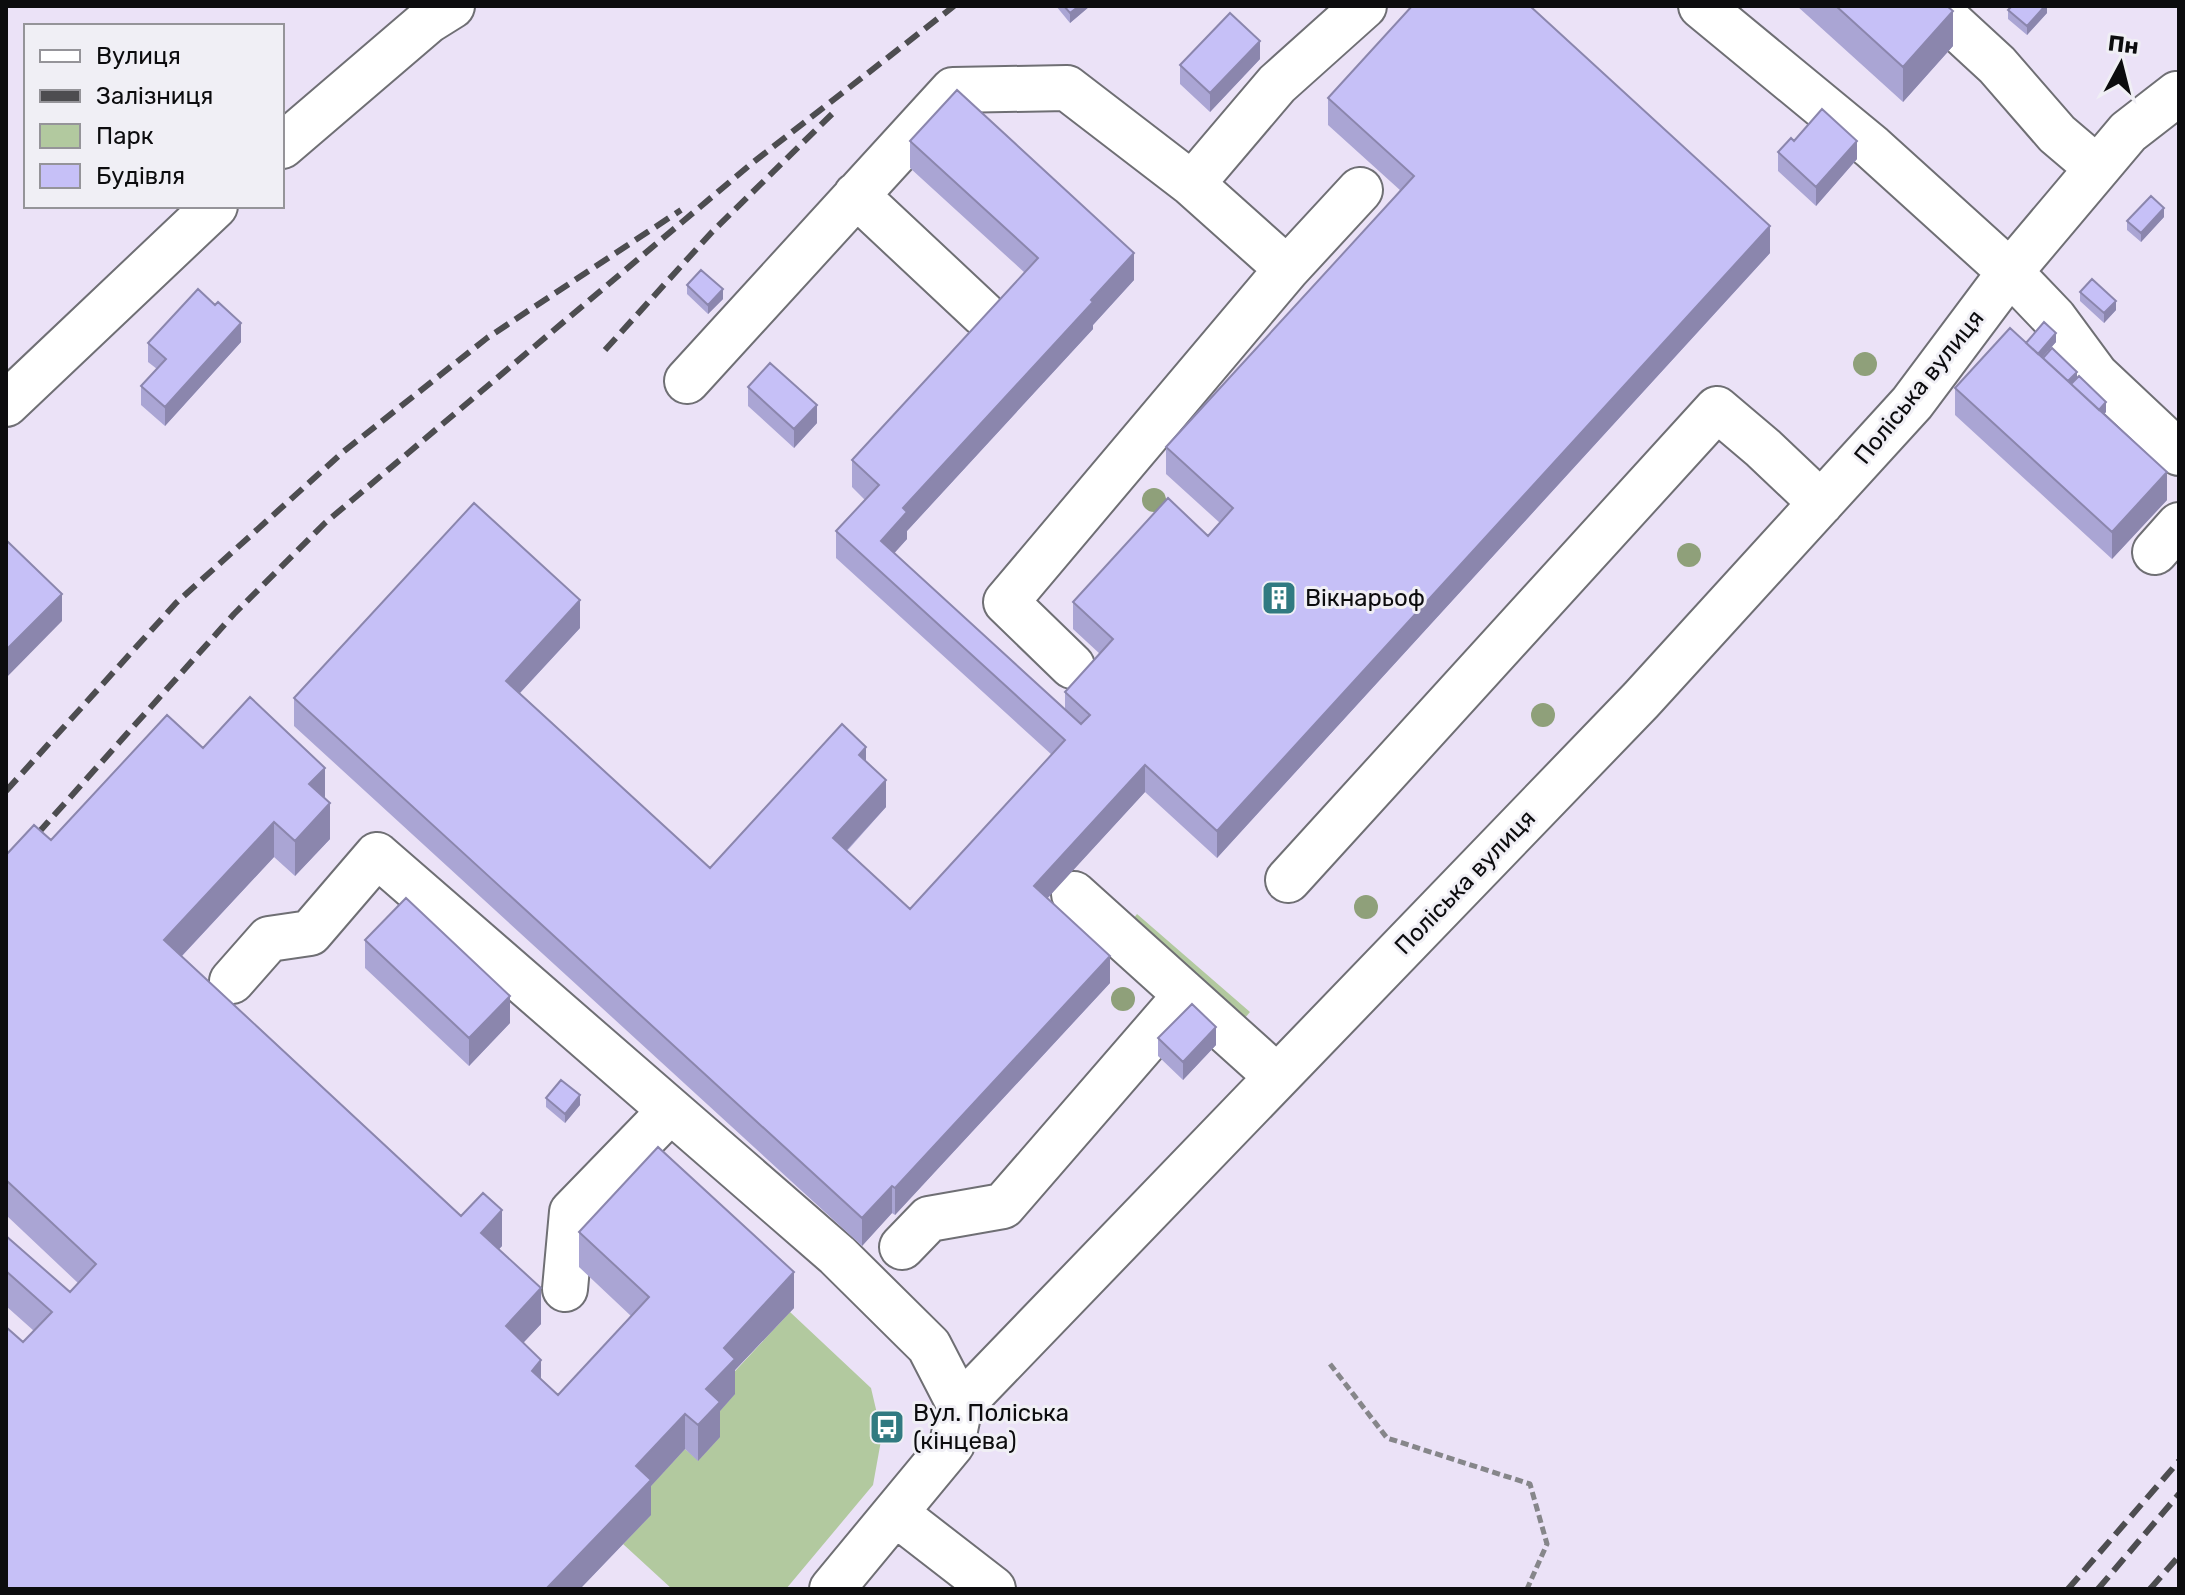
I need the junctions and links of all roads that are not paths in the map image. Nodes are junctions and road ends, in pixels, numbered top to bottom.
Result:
1 (452, 6) edge
2 (1364, 6) edge
3 (1701, 6) edge
4 (1933, 6) edge
5 (2179, 95) edge
6 (284, 144) edge
7 (2097, 168) junction
8 (1192, 184) junction
9 (1360, 190) dead end
10 (856, 195) junction
11 (213, 208) edge
12 (1287, 269) junction
13 (2010, 272) junction
14 (983, 314) edge
15 (687, 381) dead end
16 (6, 404) edge
17 (2179, 453) edge
18 (1821, 503) junction
19 (1072, 666) dead end
20 (1288, 880) dead end
21 (1074, 894) dead end
22 (232, 981) dead end
23 (1186, 995) junction
24 (1276, 1076) junction
25 (670, 1111) junction
26 (902, 1247) dead end
27 (565, 1289) dead end
28 (960, 1406) junction
29 (895, 1513) junction
30 (832, 1589) edge
31 (993, 1589) edge

1 - 6 street
2 - 8 street
3 - 13 street
4 - 7 street
5 - 7 street, Поліська вулиця
7 - 13 street, Поліська вулиця
8 - 10 street
8 - 12 street
9 - 12 street
10 - 14 street
10 - 15 street
11 - 16 street
12 - 19 street
13 - 17 street
13 - 18 street, Поліська вулиця
18 - 20 street
18 - 24 street, Поліська вулиця
21 - 23 street
22 - 25 street
23 - 24 street
23 - 26 street
24 - 28 street, Поліська вулиця
25 - 27 street
25 - 28 street
28 - 29 street
29 - 30 street
29 - 31 street

